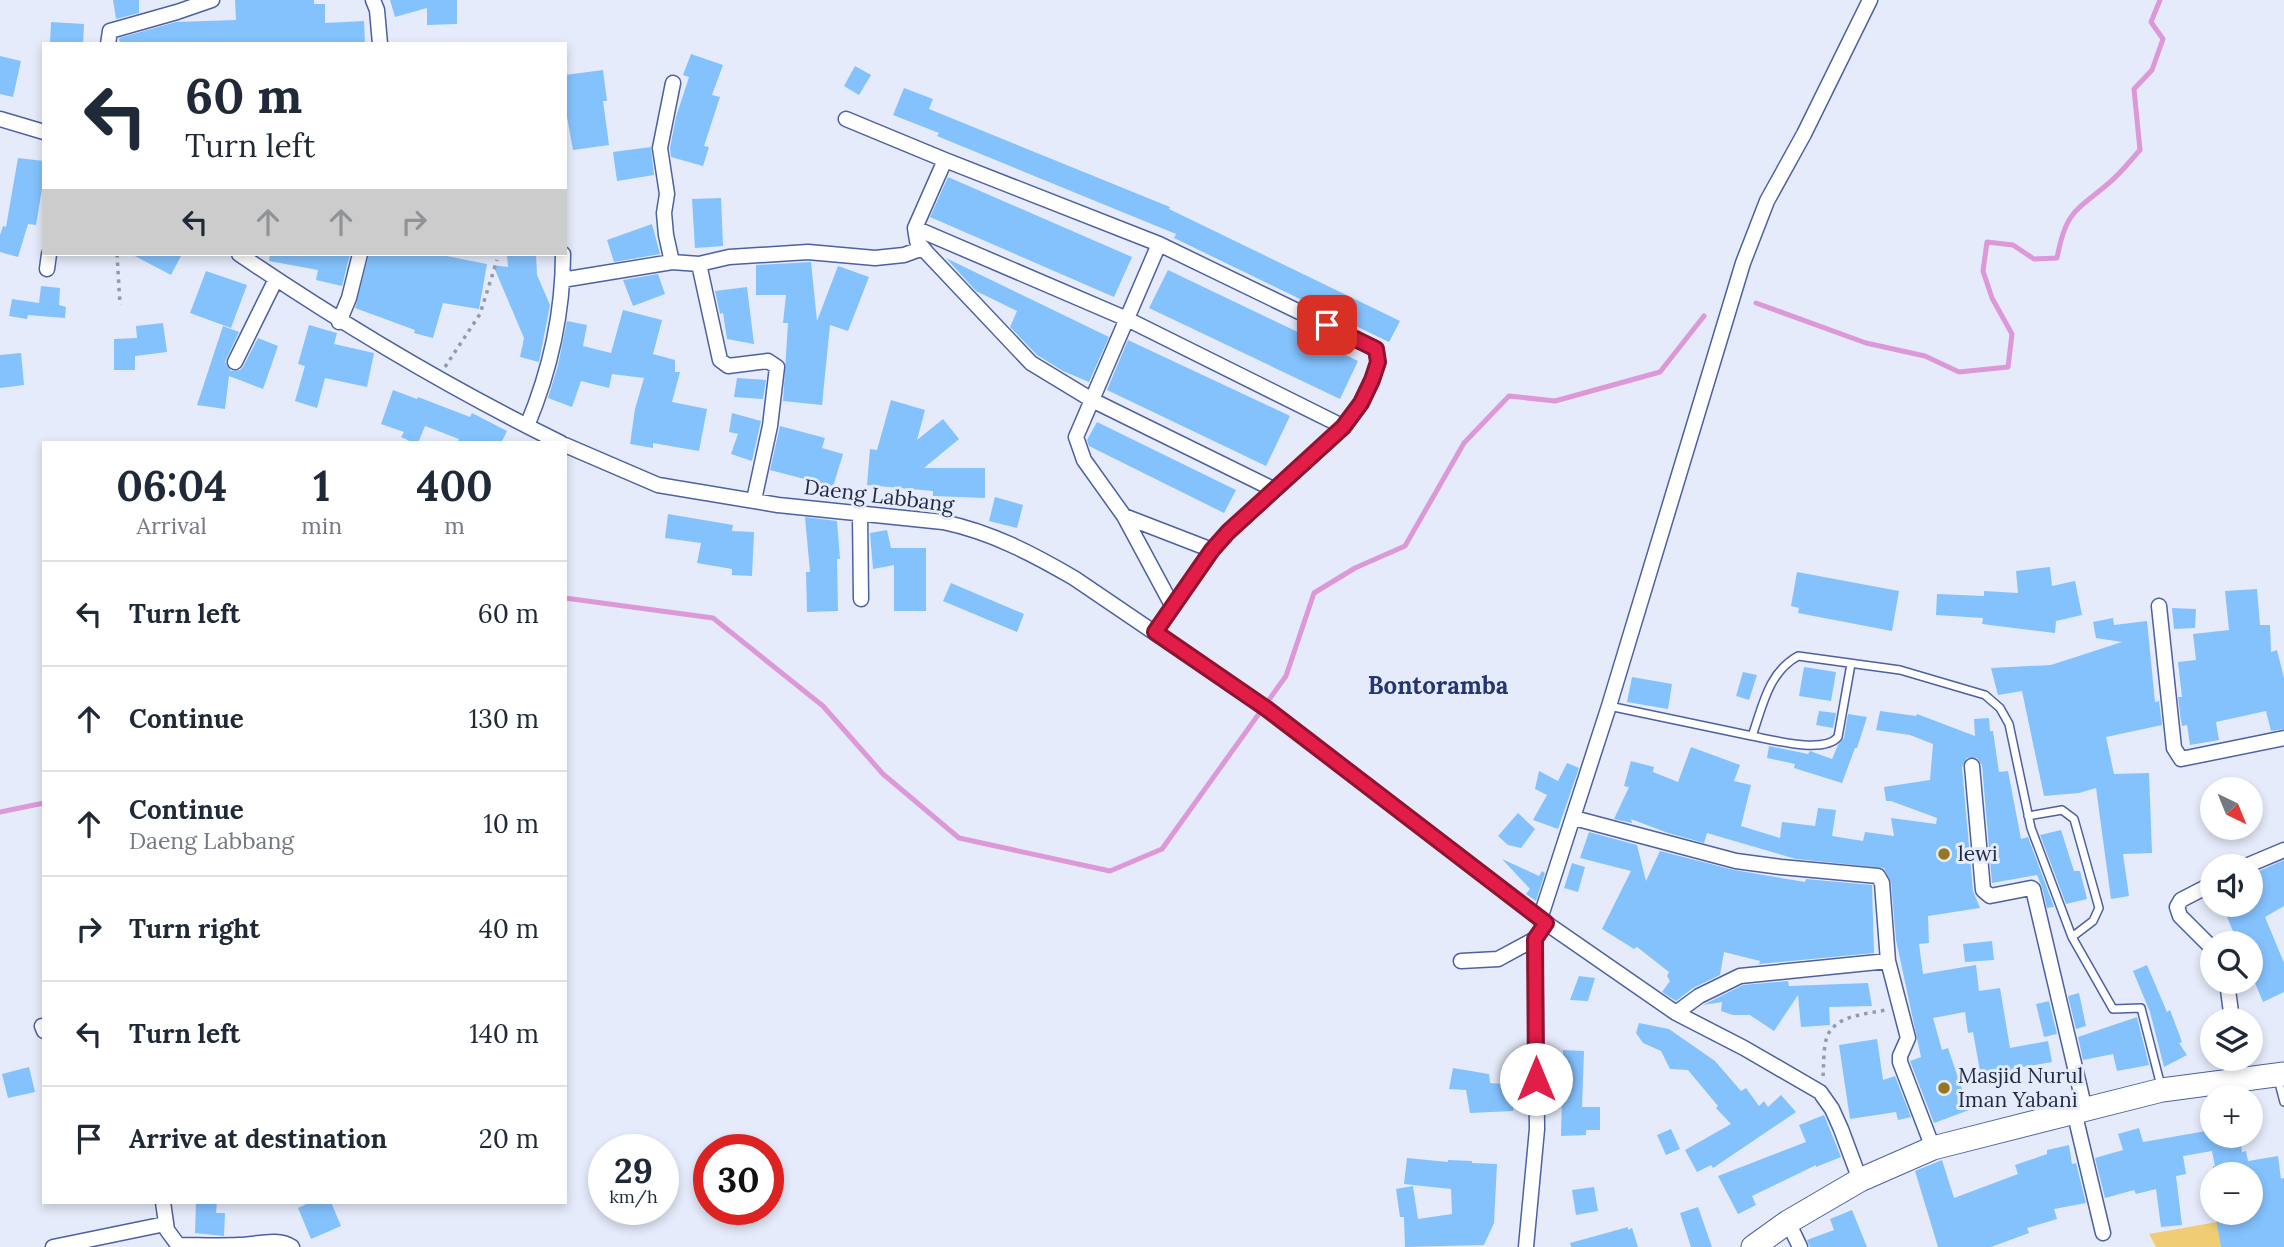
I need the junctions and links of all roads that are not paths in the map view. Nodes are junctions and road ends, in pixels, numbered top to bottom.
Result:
1 (212, 0) edge
2 (373, 0) edge
3 (1870, 0) edge
4 (108, 42) edge
5 (380, 42) edge
6 (673, 83) dead end
7 (0, 119) edge
8 (846, 119) dead end
9 (42, 131) edge
10 (945, 160) junction
11 (915, 228) junction
12 (1159, 244) junction
13 (923, 248) junction
14 (242, 256) edge
15 (360, 256) edge
16 (563, 256) edge
17 (672, 262) junction
18 (699, 264) junction
19 (276, 279) junction
20 (562, 279) junction
21 (1127, 318) junction
22 (340, 322) junction
23 (235, 362) dead end
24 (1092, 400) junction
25 (527, 426) junction
26 (1343, 427) junction
27 (557, 441) edge
28 (567, 446) edge
29 (1273, 489) junction
30 (754, 500) junction
31 (860, 515) junction
32 (1124, 516) junction
33 (1212, 550) junction
34 (861, 599) dead end
35 (2159, 606) dead end
36 (1173, 607) junction
37 (1155, 632) junction
38 (1851, 664) junction
39 (1609, 706) junction
40 (1752, 736) junction
41 (2284, 738) edge
42 (1972, 766) dead end
43 (2028, 816) junction
44 (1574, 818) junction
45 (2284, 850) edge
46 (2263, 859) edge
47 (2200, 891) edge
48 (1543, 921) junction
49 (2200, 936) edge
50 (2072, 937) junction
51 (1535, 939) junction
52 (1461, 961) dead end
53 (1888, 961) junction
54 (1681, 1009) junction
55 (2232, 1071) edge
56 (2256, 1071) edge
57 (2281, 1074) edge
58 (2162, 1090) junction
59 (2284, 1102) edge
60 (2080, 1110) junction
61 (1933, 1148) junction
62 (1860, 1180) junction
63 (163, 1204) edge
64 (1788, 1222) junction
65 (165, 1224) junction
66 (2103, 1233) dead end
67 (52, 1247) edge
68 (292, 1247) edge
69 (1526, 1247) edge
70 (1753, 1247) edge
71 (1800, 1247) edge

1 - 4 street
2 - 5 street
3 - 39 street
6 - 17 street
7 - 9 street
8 - 10 street
10 - 11 street
10 - 12 street
11 - 13 street
11 - 21 street
12 - 21 street
12 - 26 street
13 - 18 street
13 - 24 street
14 - 19 street, Daeng Labbang
15 - 22 street
16 - 20 street
17 - 18 street
17 - 20 street
18 - 30 street
19 - 22 street, Daeng Labbang
19 - 23 street
20 - 25 street
21 - 24 street
21 - 26 street
22 - 25 street, Daeng Labbang
24 - 29 street
24 - 32 street
25 - 27 street, Daeng Labbang
26 - 29 street
28 - 30 street, Daeng Labbang
29 - 33 street
30 - 31 street, Daeng Labbang
31 - 34 street
31 - 37 street, Daeng Labbang
32 - 33 street
32 - 36 street
33 - 36 street
35 - 41 street
36 - 37 street
37 - 48 street, Daeng Labbang
38 - 40 lane
38 - 40 lane
38 - 43 lane
39 - 40 lane
39 - 44 street
42 - 60 street
43 - 50 lane
43 - 50 lane
44 - 48 street
44 - 53 street
45 - 46 street
47 - 49 street
48 - 51 street
48 - 54 street, Daeng Labbang
50 - 58 lane
51 - 52 street
51 - 69 street
53 - 54 street
53 - 61 street
54 - 62 street, Daeng Labbang
55 - 58 main road
56 - 57 main road
57 - 59 lane
58 - 60 main road
60 - 61 main road
60 - 66 street
61 - 62 main road
62 - 64 main road
63 - 65 street
64 - 70 main road
64 - 71 street
65 - 67 street
65 - 68 street

